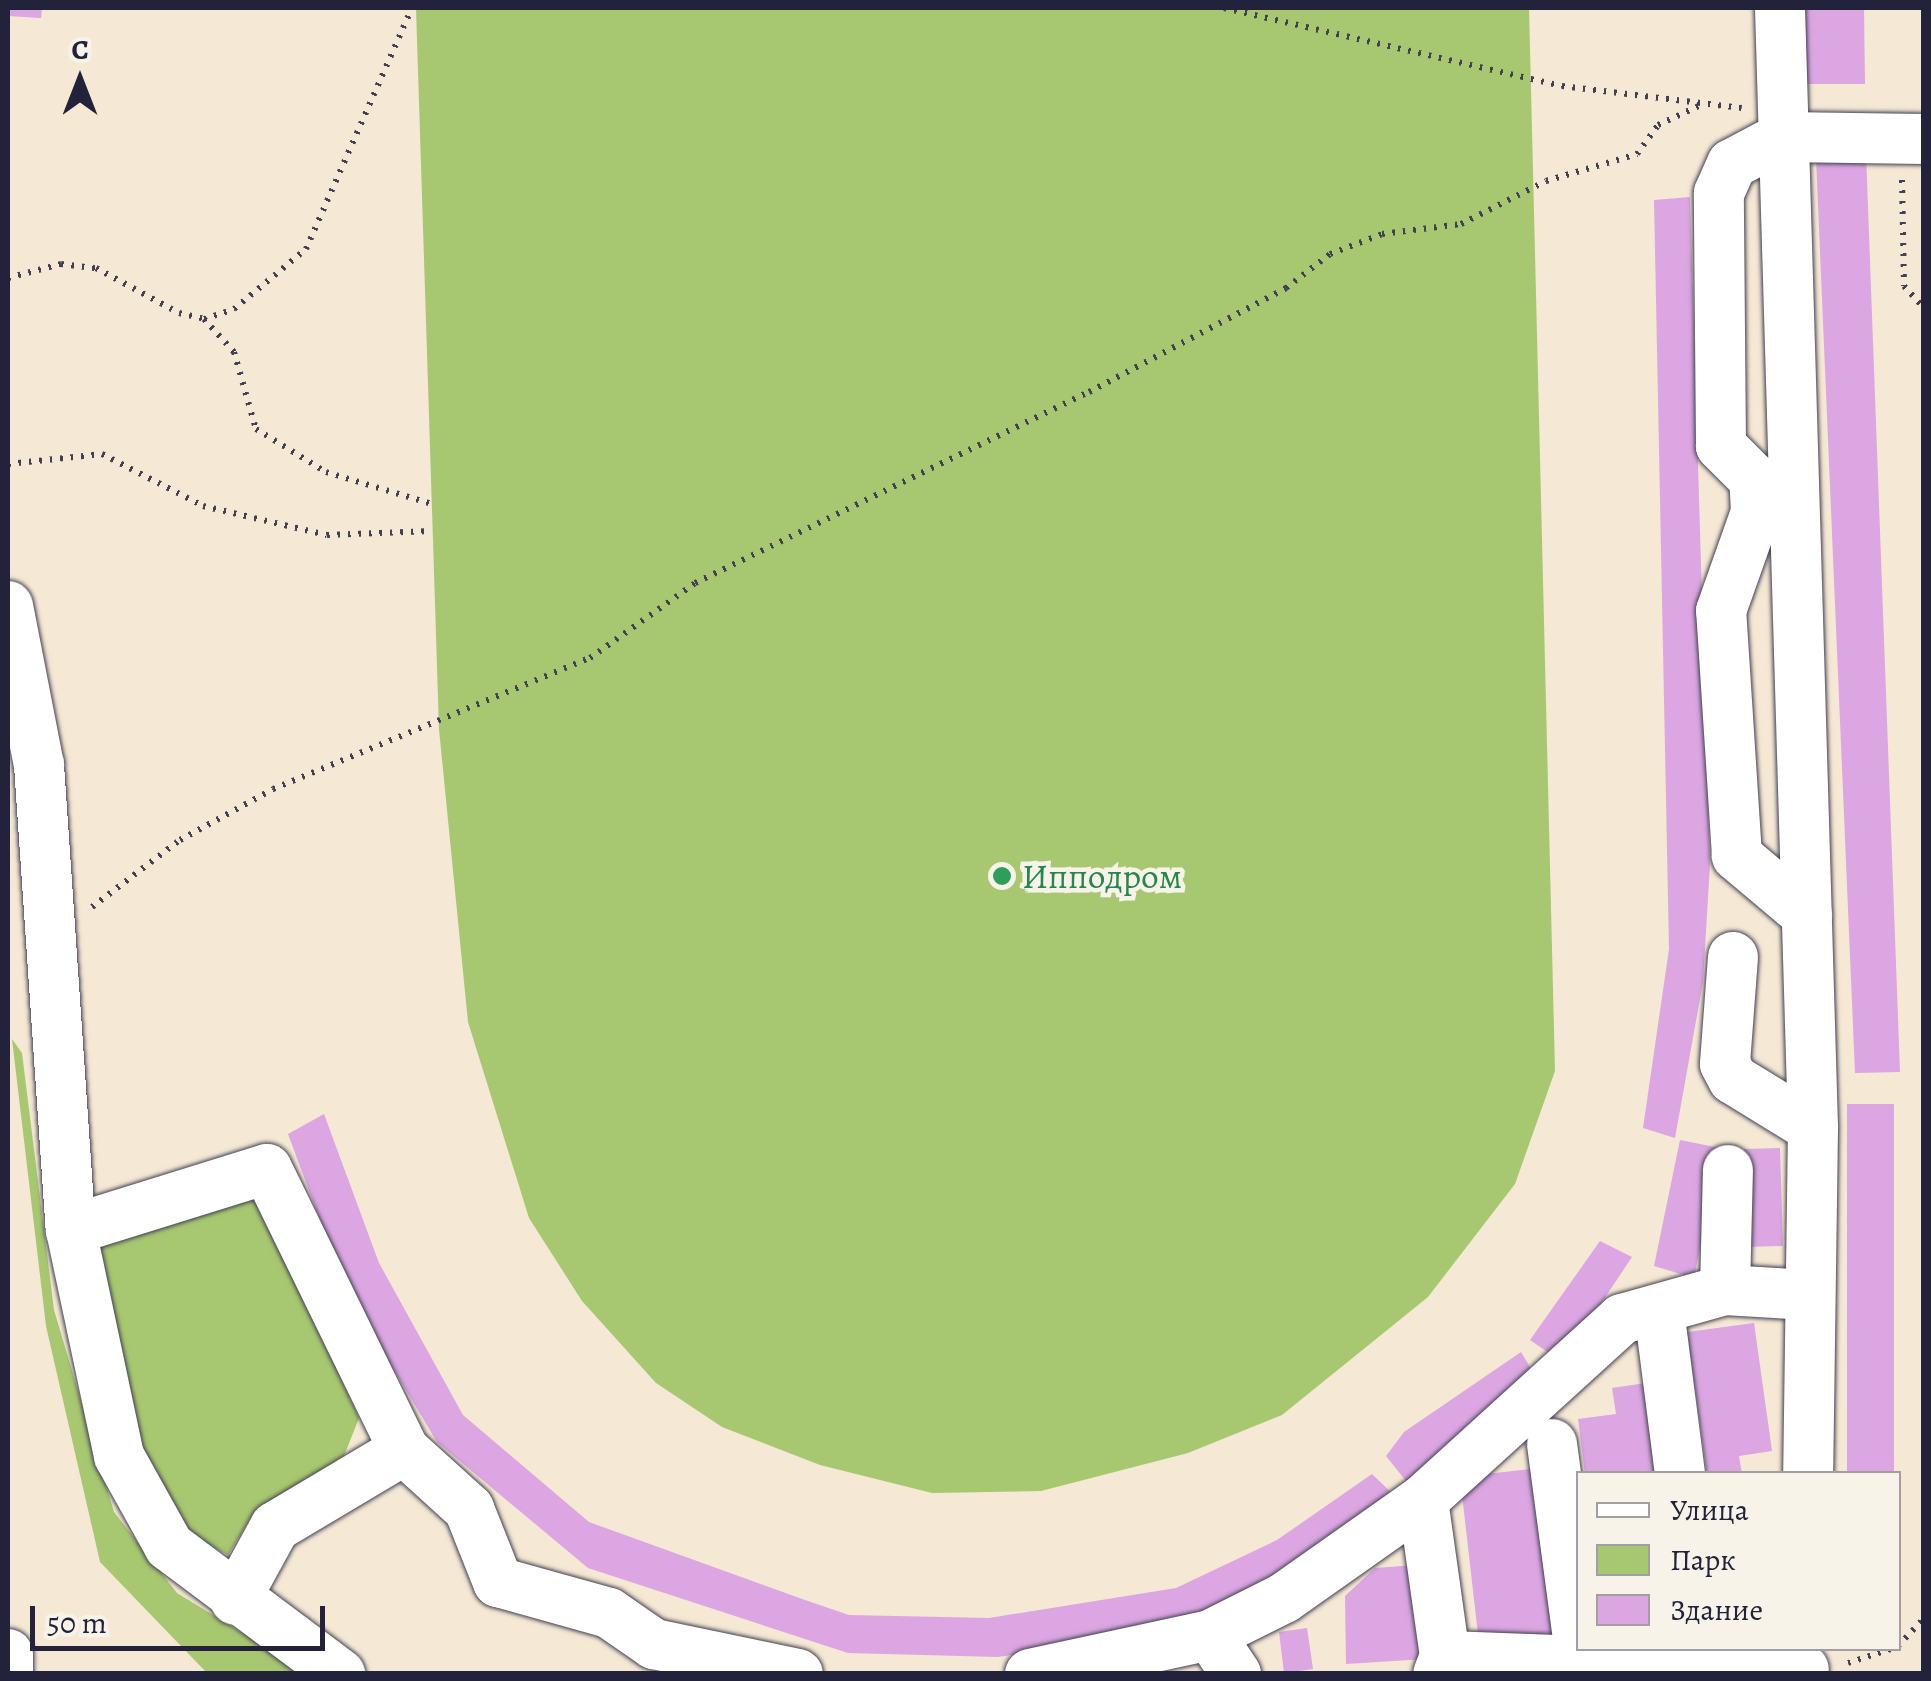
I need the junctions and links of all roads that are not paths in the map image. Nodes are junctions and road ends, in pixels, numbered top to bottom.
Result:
1 (1780, 8) edge
2 (1783, 124) junction
3 (1916, 139) edge
4 (8, 606) edge
5 (1806, 915) junction
6 (1733, 957) dead end
7 (28, 999) edge
8 (1813, 1128) junction
9 (1728, 1170) dead end
10 (70, 1230) junction
11 (1725, 1290) junction
12 (1809, 1295) junction
13 (1659, 1310) junction
14 (1552, 1444) dead end
15 (404, 1450) junction
16 (1680, 1471) edge
17 (1808, 1471) edge
18 (1424, 1500) junction
19 (235, 1600) junction
20 (1576, 1621) edge
21 (1580, 1651) edge
22 (8, 1654) edge
23 (1223, 1654) edge
24 (1704, 1659) edge
25 (1803, 1664) edge
26 (1441, 1665) edge
27 (8, 1674) edge
28 (340, 1674) edge
29 (798, 1674) edge
30 (1030, 1674) edge

1 - 2 street
2 - 3 street
2 - 5 street
2 - 5 street
4 - 7 street
5 - 8 street
6 - 8 street
7 - 10 street
8 - 12 street
9 - 11 street
10 - 15 street
10 - 19 street
11 - 12 street
11 - 13 street
12 - 17 street
13 - 16 street
13 - 18 street
14 - 20 street
15 - 19 street
15 - 29 street
18 - 23 street
18 - 26 street
19 - 28 street
21 - 24 street
21 - 26 street
22 - 27 street
23 - 30 street
24 - 25 street

